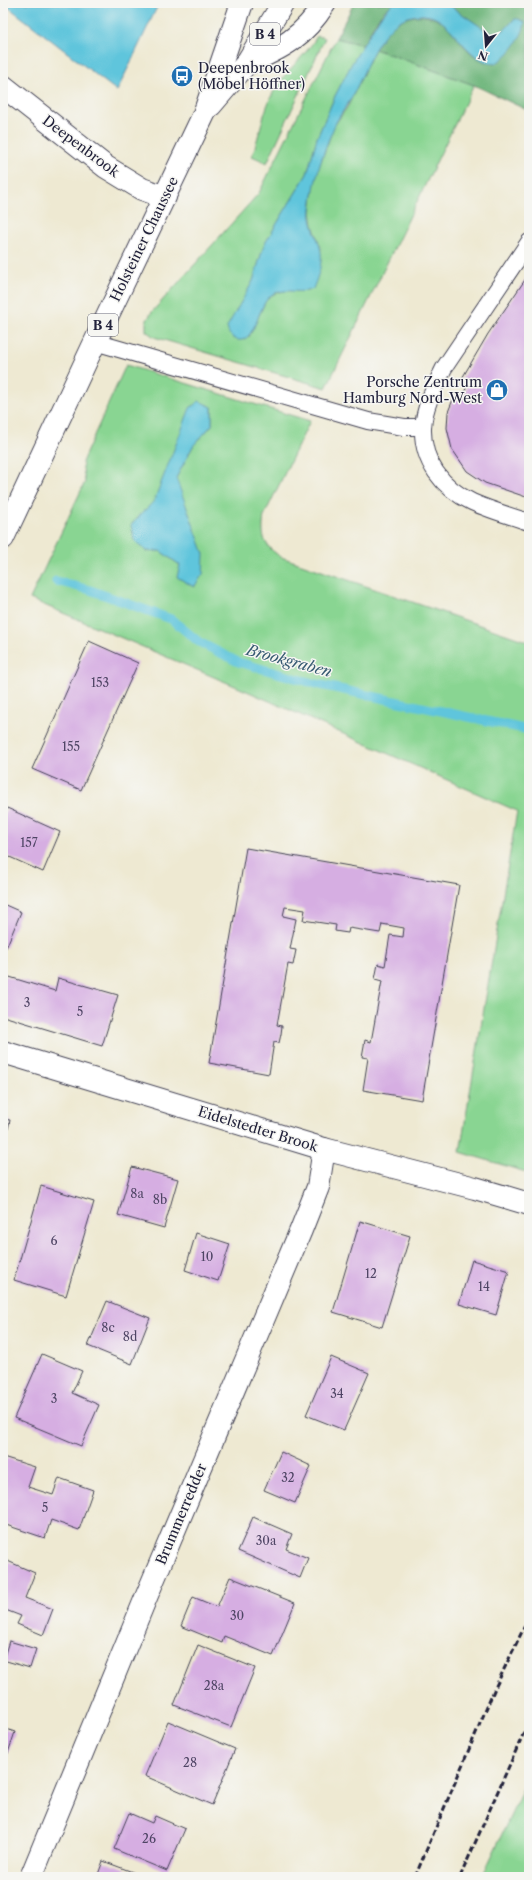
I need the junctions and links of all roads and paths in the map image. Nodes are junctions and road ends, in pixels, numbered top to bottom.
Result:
1 (242, 3) edge
2 (283, 3) edge
3 (325, 3) edge
4 (246, 64) junction
5 (3, 86) edge
6 (204, 114) junction
7 (165, 197) junction
8 (529, 242) edge
9 (95, 342) junction
10 (423, 427) junction
11 (529, 522) edge
12 (3, 538) edge
13 (3, 1052) edge
14 (324, 1149) junction
15 (524, 1200) edge
16 (31, 1877) edge

1 - 6 main road, Holsteiner Chaussee
2 - 4 main road, Holsteiner Chaussee / B 4
3 - 4 main road
4 - 6 main road, Holsteiner Chaussee / B 4
5 - 7 main road, Deepenbrook
6 - 7 main road, Holsteiner Chaussee / B 4
7 - 9 main road, Holsteiner Chaussee / B 4
8 - 10 lane
9 - 10 lane
9 - 12 main road, Holsteiner Chaussee / B 4
10 - 11 lane
13 - 14 main road, Eidelstedter Brook
14 - 15 main road, Eidelstedter Brook
14 - 16 main road, Brummerredder

